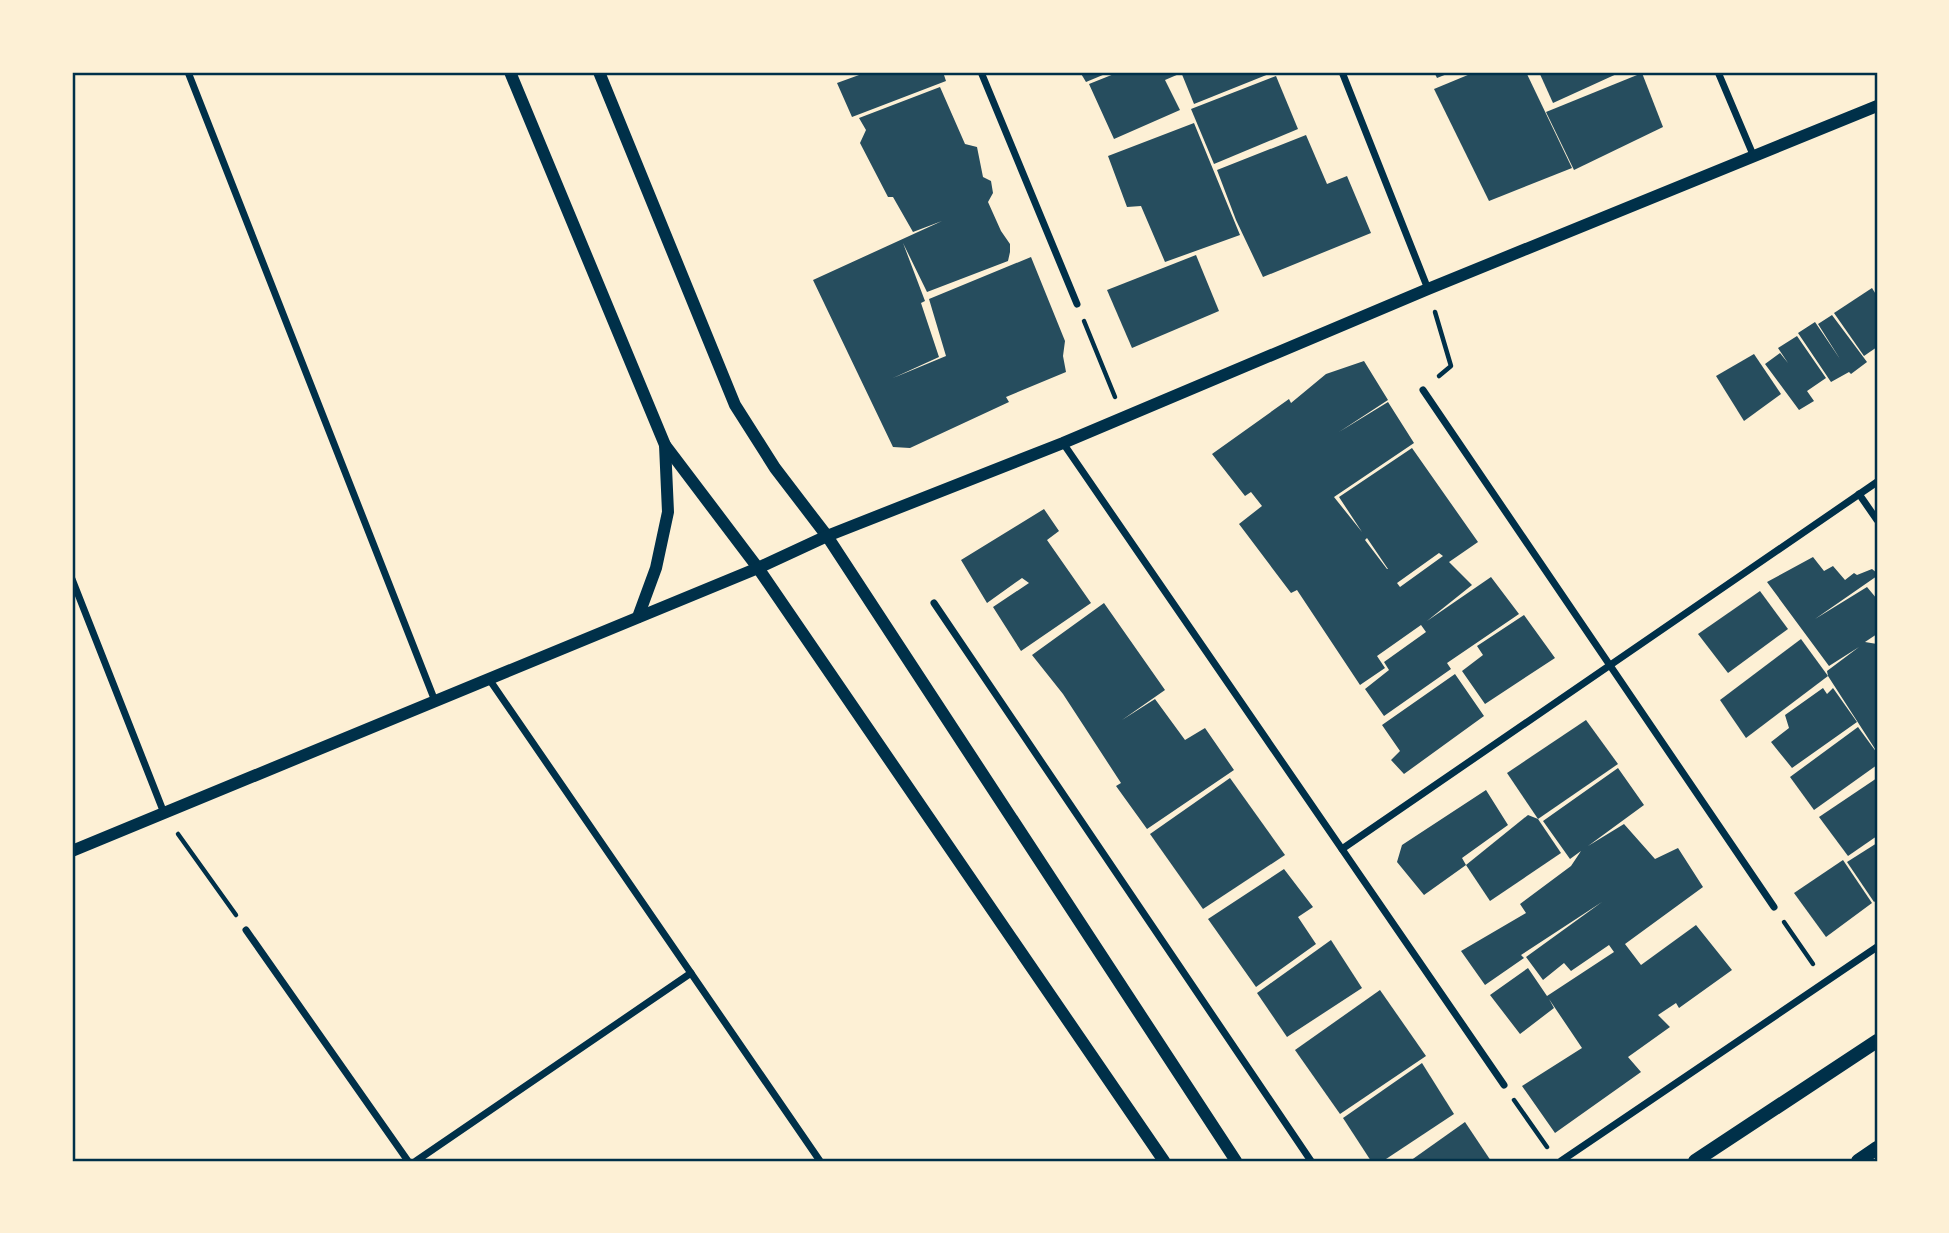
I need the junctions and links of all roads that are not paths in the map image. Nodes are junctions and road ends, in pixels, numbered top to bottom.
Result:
1 (188, 72) edge
2 (510, 72) edge
3 (599, 72) edge
4 (981, 72) edge
5 (1342, 72) edge
6 (1718, 72) edge
7 (1877, 106) edge
8 (1754, 157) junction
9 (1428, 289) junction
10 (1077, 304) road end
11 (1423, 390) road end
12 (1063, 443) junction
13 (664, 445) junction
14 (1877, 482) edge
15 (1860, 494) junction
16 (1877, 520) edge
17 (827, 536) junction
18 (758, 568) junction
19 (72, 579) edge
20 (934, 603) dead end
21 (638, 617) junction
22 (1610, 665) junction
23 (489, 679) junction
24 (435, 701) junction
25 (164, 813) junction
26 (1342, 849) junction
27 (72, 851) edge
28 (1774, 907) road end
29 (246, 930) road end
30 (1877, 947) edge
31 (691, 973) junction
32 (1877, 1041) edge
33 (1504, 1084) road end
34 (1877, 1148) edge
35 (408, 1161) edge
36 (416, 1161) edge
37 (820, 1161) edge
38 (1164, 1161) edge
39 (1236, 1161) edge
40 (1311, 1161) edge
41 (1561, 1161) edge
42 (1695, 1161) edge
43 (1858, 1161) edge

1 - 24 street
2 - 13 street
3 - 17 street
4 - 10 street
5 - 9 street
6 - 8 street
7 - 8 street
8 - 9 street
9 - 12 street
11 - 22 street
12 - 17 street
12 - 26 street
13 - 18 street
13 - 21 street
14 - 15 street
15 - 16 street
15 - 22 street
17 - 18 street
17 - 39 street
18 - 21 street
18 - 38 street
19 - 25 street
20 - 40 street
21 - 23 street
22 - 26 street
22 - 28 street
23 - 24 street
23 - 31 street
24 - 25 street
25 - 27 street
26 - 33 street
29 - 35 street
30 - 41 street
31 - 36 street
31 - 37 street
32 - 42 main road
34 - 43 main road

